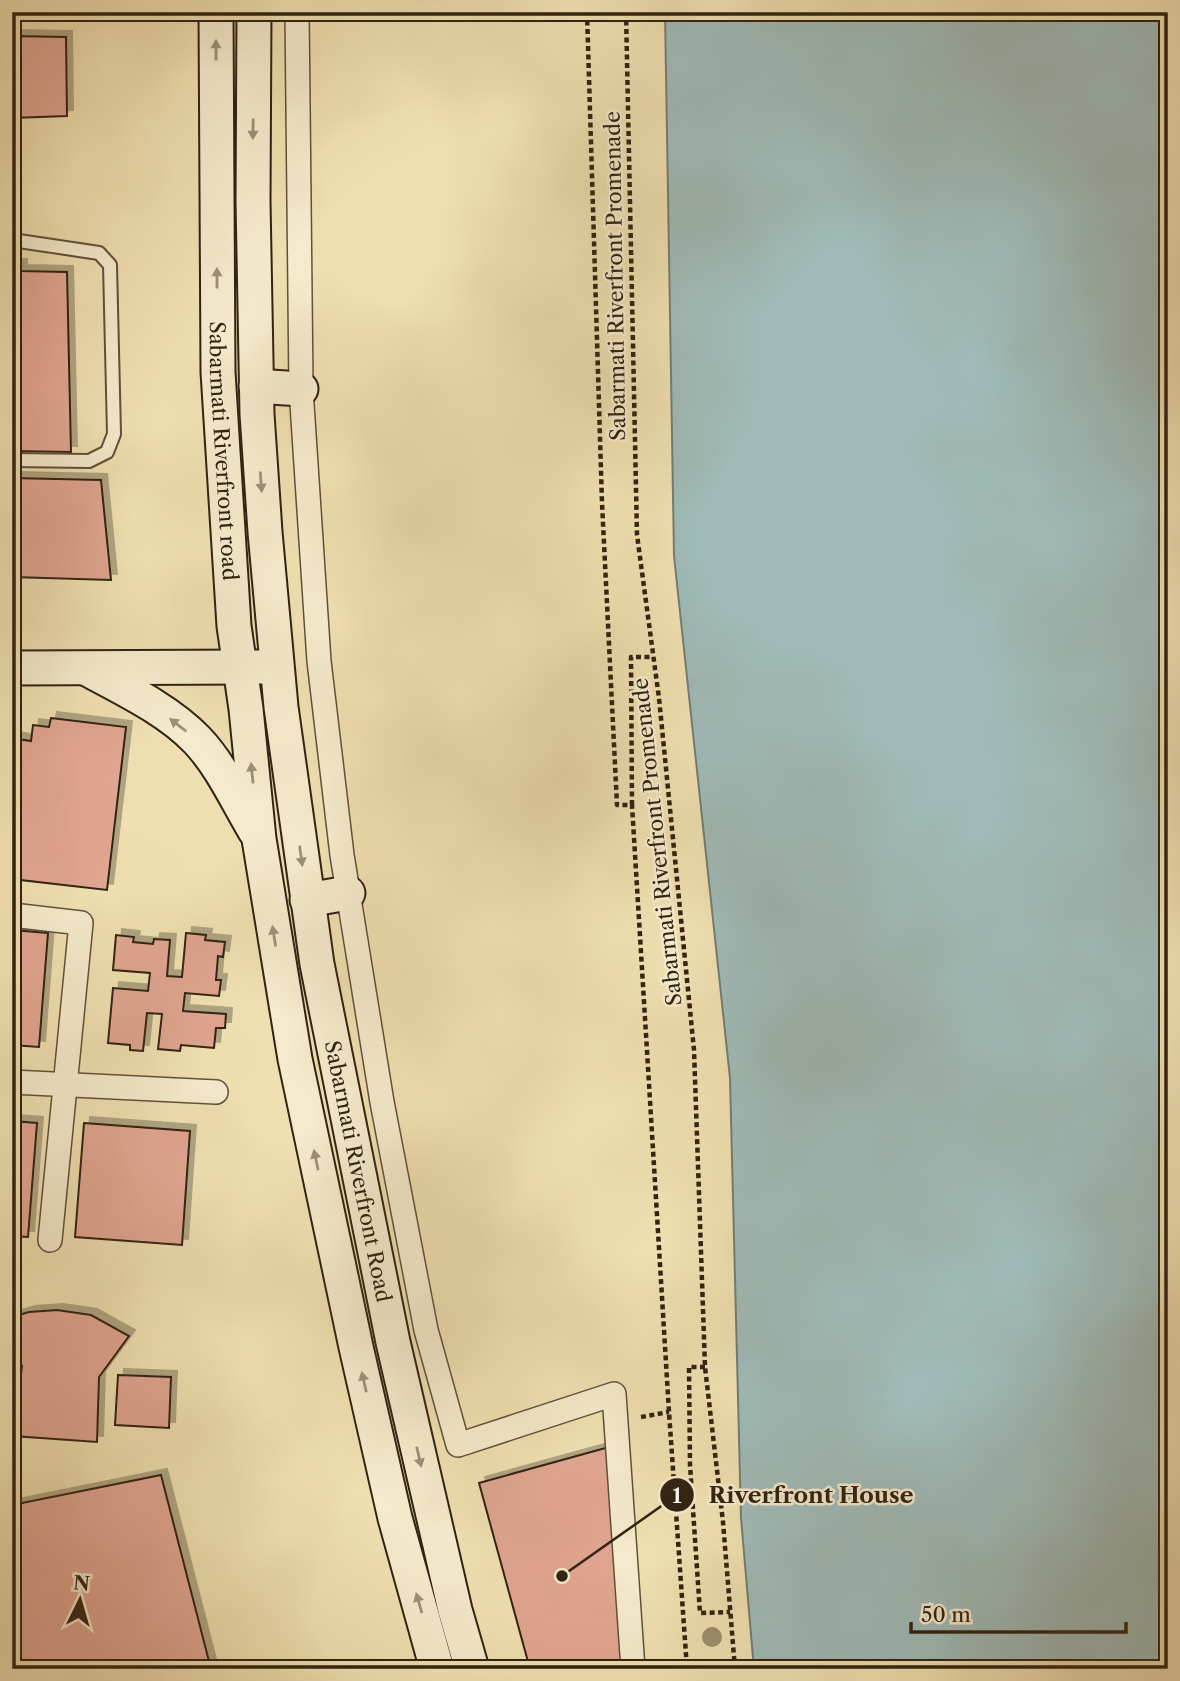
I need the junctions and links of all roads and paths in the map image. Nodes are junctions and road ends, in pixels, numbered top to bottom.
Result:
1 (216, 12) edge
2 (254, 12) edge
3 (298, 12) edge
4 (587, 12) edge
5 (626, 12) edge
6 (12, 240) edge
7 (256, 386) junction
8 (300, 389) junction
9 (12, 460) edge
10 (653, 657) junction
11 (276, 667) junction
12 (12, 668) edge
13 (87, 668) junction
14 (240, 668) junction
15 (632, 805) junction
16 (259, 839) junction
17 (267, 889) joint
18 (348, 893) junction
19 (307, 900) junction
20 (12, 915) edge
21 (12, 1082) edge
22 (65, 1083) junction
23 (216, 1092) dead end
24 (50, 1240) dead end
25 (426, 1330) junction
26 (393, 1342) junction
27 (705, 1367) junction
28 (691, 1490) junction
29 (674, 1492) junction
30 (730, 1612) junction
31 (437, 1669) edge
32 (472, 1669) edge
33 (633, 1669) edge
34 (687, 1669) edge
35 (735, 1669) edge

14 -> 1 street, Sabarmati Riverfront road
2 -> 7 street, Sabarmati Riverfront road
3 - 8 street
4 - 15 path
5 - 10 path, Sabarmati Riverfront Promenade
6 - 9 lane
7 - 8 street
7 -> 11 street, Sabarmati Riverfront road
8 - 18 street
10 - 15 path
10 - 27 path, Sabarmati Riverfront Promenade
11 - 14 street
11 -> 19 street, Sabarmati Riverfront Road
12 - 13 street
13 - 14 street
16 -> 13 street
16 -> 14 street, Sabarmati Riverfront road
15 - 29 path
16 - 17 street, Sabarmati Riverfront road
31 -> 17 street, Sabarmati Riverfront Road
18 - 19 street
18 - 25 street
19 - 26 street, Sabarmati Riverfront Road
20 - 22 street
21 - 22 street
22 - 23 street
22 - 24 street
25 - 26 street
25 - 33 street
26 -> 32 street, Sabarmati Riverfront Road
27 - 28 path
27 - 30 path, Sabarmati Riverfront Promenade
28 - 29 path
28 - 30 path
29 - 34 path
30 - 35 path, Sabarmati Riverfront Promenade

